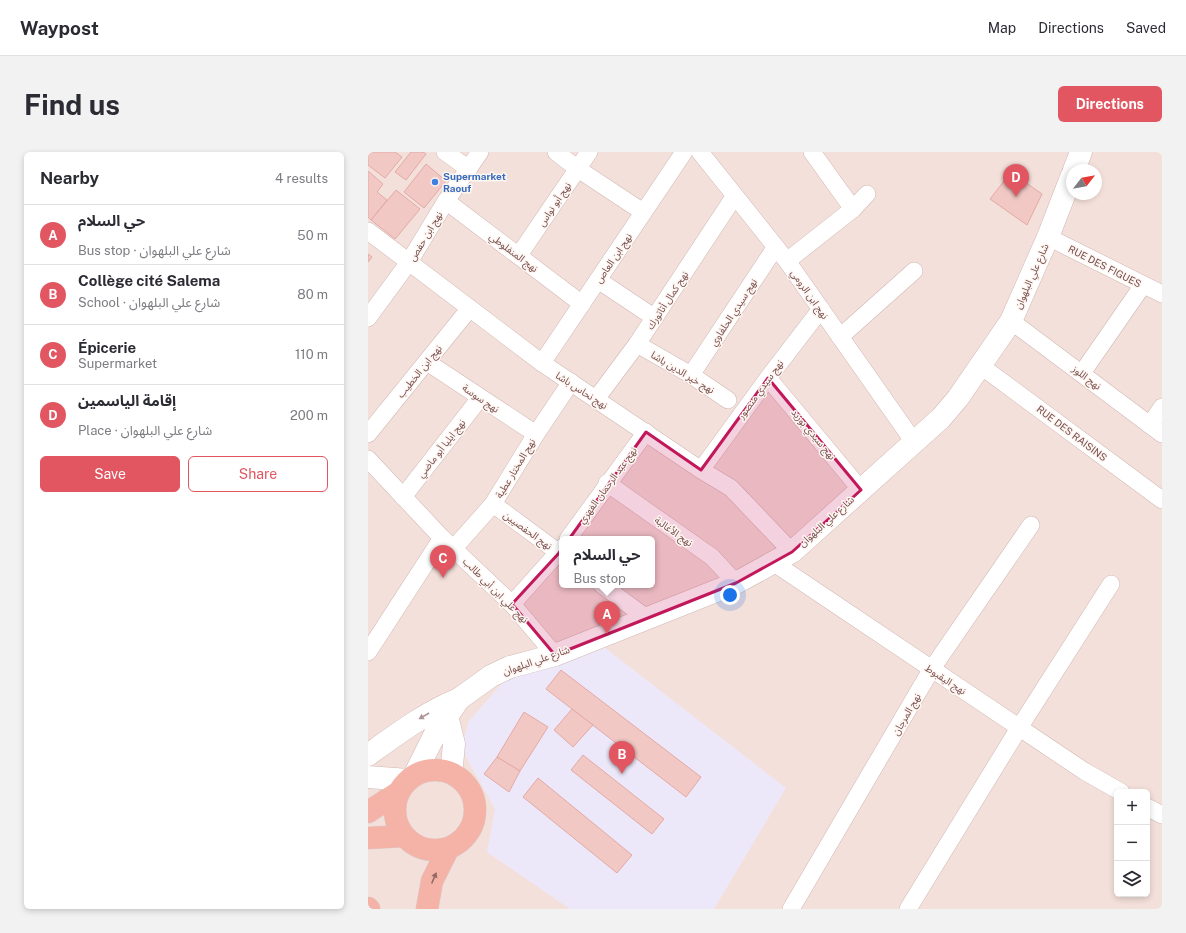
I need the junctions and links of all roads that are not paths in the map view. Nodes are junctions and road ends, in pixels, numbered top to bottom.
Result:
1 (446, 152) edge
2 (480, 152) edge
3 (556, 152) edge
4 (590, 152) edge
5 (684, 152) edge
6 (700, 152) edge
7 (812, 152) edge
8 (1081, 152) edge
9 (1076, 164) edge
10 (469, 169) junction
11 (578, 169) junction
12 (1066, 190) edge
13 (867, 194) dead end
14 (734, 197) junction
15 (446, 201) junction
16 (853, 208) junction
17 (643, 212) junction
18 (368, 231) edge
19 (1048, 237) junction
20 (775, 248) junction
21 (519, 255) junction
22 (787, 261) junction
23 (409, 262) junction
24 (914, 271) dead end
25 (598, 280) junction
26 (1143, 285) junction
27 (1162, 294) edge
28 (582, 304) junction
29 (470, 308) junction
30 (821, 309) junction
31 (368, 318) edge
32 (655, 318) junction
33 (1010, 321) junction
34 (840, 337) junction
35 (637, 344) junction
36 (427, 362) junction
37 (542, 364) junction
38 (981, 366) junction
39 (1082, 373) junction
40 (692, 376) junction
41 (768, 378) junction
42 (571, 382) junction
43 (480, 398) junction
44 (596, 399) junction
45 (728, 400) dead end
46 (1162, 407) edge
47 (1156, 430) edge
48 (646, 432) junction
49 (368, 434) edge
50 (536, 434) junction
51 (914, 442) junction
52 (368, 459) edge
53 (701, 470) junction
54 (607, 484) junction
55 (861, 490) junction
56 (403, 497) junction
57 (1162, 500) edge
58 (493, 504) junction
59 (1031, 525) dead end
60 (572, 536) edge
61 (448, 543) junction
62 (559, 546) edge
63 (559, 553) edge
64 (783, 557) junction
65 (736, 583) junction
66 (1111, 584) dead end
67 (606, 588) edge
68 (512, 604) junction
69 (648, 619) junction
70 (368, 652) edge
71 (555, 655) junction
72 (931, 670) junction
73 (453, 708) junction
74 (1019, 728) junction
75 (368, 755) edge
76 (453, 773) junction
77 (368, 777) edge
78 (407, 782) junction
79 (1116, 789) edge
80 (1150, 809) edge
81 (368, 812) edge
82 (1162, 816) edge
83 (404, 836) junction
84 (368, 838) edge
85 (448, 849) junction
86 (427, 909) edge
87 (791, 909) edge
88 (908, 909) edge

1 - 10 street
2 - 10 street, نهج ابن حفص
3 - 11 street
4 - 11 street, نهج أبو نواس
5 - 17 street, نهج ابن العاص
6 - 14 street, نهج ابن الرومي
7 - 16 street
8 - 9 street
10 - 15 street, نهج ابن حفص
11 - 17 street
11 - 21 street, نهج أبو نواس
12 - 19 street, شارع علي البلهوان
13 - 16 street
14 - 20 street, نهج ابن الرومي
14 - 32 street, نهج كمال أتاتورك
15 - 21 street, نهج المنفلوطي
15 - 23 street, نهج ابن حفص
16 - 22 street
17 - 25 street, نهج ابن العاص
18 - 23 street, نهج نحاس باشا
19 - 26 street, RUE DES FIGUES
19 - 33 street, شارع علي البلهوان
20 - 22 street, نهج ابن الرومي
20 - 40 street, نهج سيدي الحلفاوي
21 - 28 street, نهج المنفلوطي
22 - 30 street, نهج ابن الرومي
23 - 29 street, نهج نحاس باشا
23 - 31 street, نهج ابن حفص
24 - 34 street
25 - 28 street, نهج ابن العاص
25 - 32 street
26 - 27 street, RUE DES FIGUES
26 - 39 street
28 - 37 street, نهج ابن العاص
29 - 36 street, نهج ابن الخطيب
29 - 37 street, نهج نحاس باشا
30 - 34 street, نهج ابن الرومي
30 - 41 street, نهج سيدي منصور
32 - 35 street, نهج كمال أتاتورك
33 - 38 street, شارع علي البلهوان
33 - 39 street, نهج اللوز
34 - 51 street, نهج ابن الرومي
35 - 40 street, نهج خير الدين باشا
35 - 44 street, نهج كمال أتاتورك
36 - 43 street, نهج سوسة
36 - 49 street, نهج ابن الخطيب
37 - 42 street, نهج نحاس باشا
38 - 51 street, شارع علي البلهوان
38 - 57 street, RUE DES RAISINS
39 - 47 street, نهج اللوز
40 - 45 street, نهج خير الدين باشا
41 - 53 street, نهج سيدي منصور
41 - 55 street, نهج سيدي بوزيد
42 - 44 street, نهج نحاس باشا
42 - 50 street, نهج المختار عطية
43 - 50 street, نهج سوسة
43 - 56 street, نهج ايليا أبو ماضي
44 - 48 street, نهج نحاس باشا
46 - 47 street
48 - 53 street, نهج نحاس باشا
48 - 54 street, نهج عبد الرحمان الفهري
50 - 58 street, نهج المختار عطية
51 - 55 street, شارع علي البلهوان
52 - 56 street, نهج علي ابن أبي طالب
53 - 64 street, نهج نحاس باشا
54 - 60 street, نهج عبد الرحمان الفهري
54 - 65 street, نهج الأغالبة
55 - 64 street, شارع علي البلهوان
56 - 61 street, نهج علي ابن أبي طالب
58 - 61 street, نهج المختار عطية
58 - 62 street, نهج الحفصيين
59 - 72 street, نهج المرجان
61 - 68 street, نهج علي ابن أبي طالب
61 - 70 street, نهج المختار عطية
63 - 68 street, نهج عبد الرحمان الفهري
64 - 65 street, شارع علي البلهوان
64 - 72 street, نهج اليقبوط
65 - 69 street, شارع علي البلهوان
66 - 74 street
67 - 69 street
68 - 71 street, نهج علي ابن أبي طالب
69 - 71 street, شارع علي البلهوان
71 - 73 street, شارع علي البلهوان
72 - 74 street, نهج اليقبوط
72 - 87 street, نهج المرجان
73 -> 75 street
73 - 76 street
73 - 78 street
74 - 79 street, نهج اليقبوط
74 - 88 street
76 - 78 highway
76 - 85 highway
77 - 78 street
78 - 81 highway
78 - 83 highway
80 - 82 street
83 - 84 highway
83 - 85 highway
86 -> 85 highway

